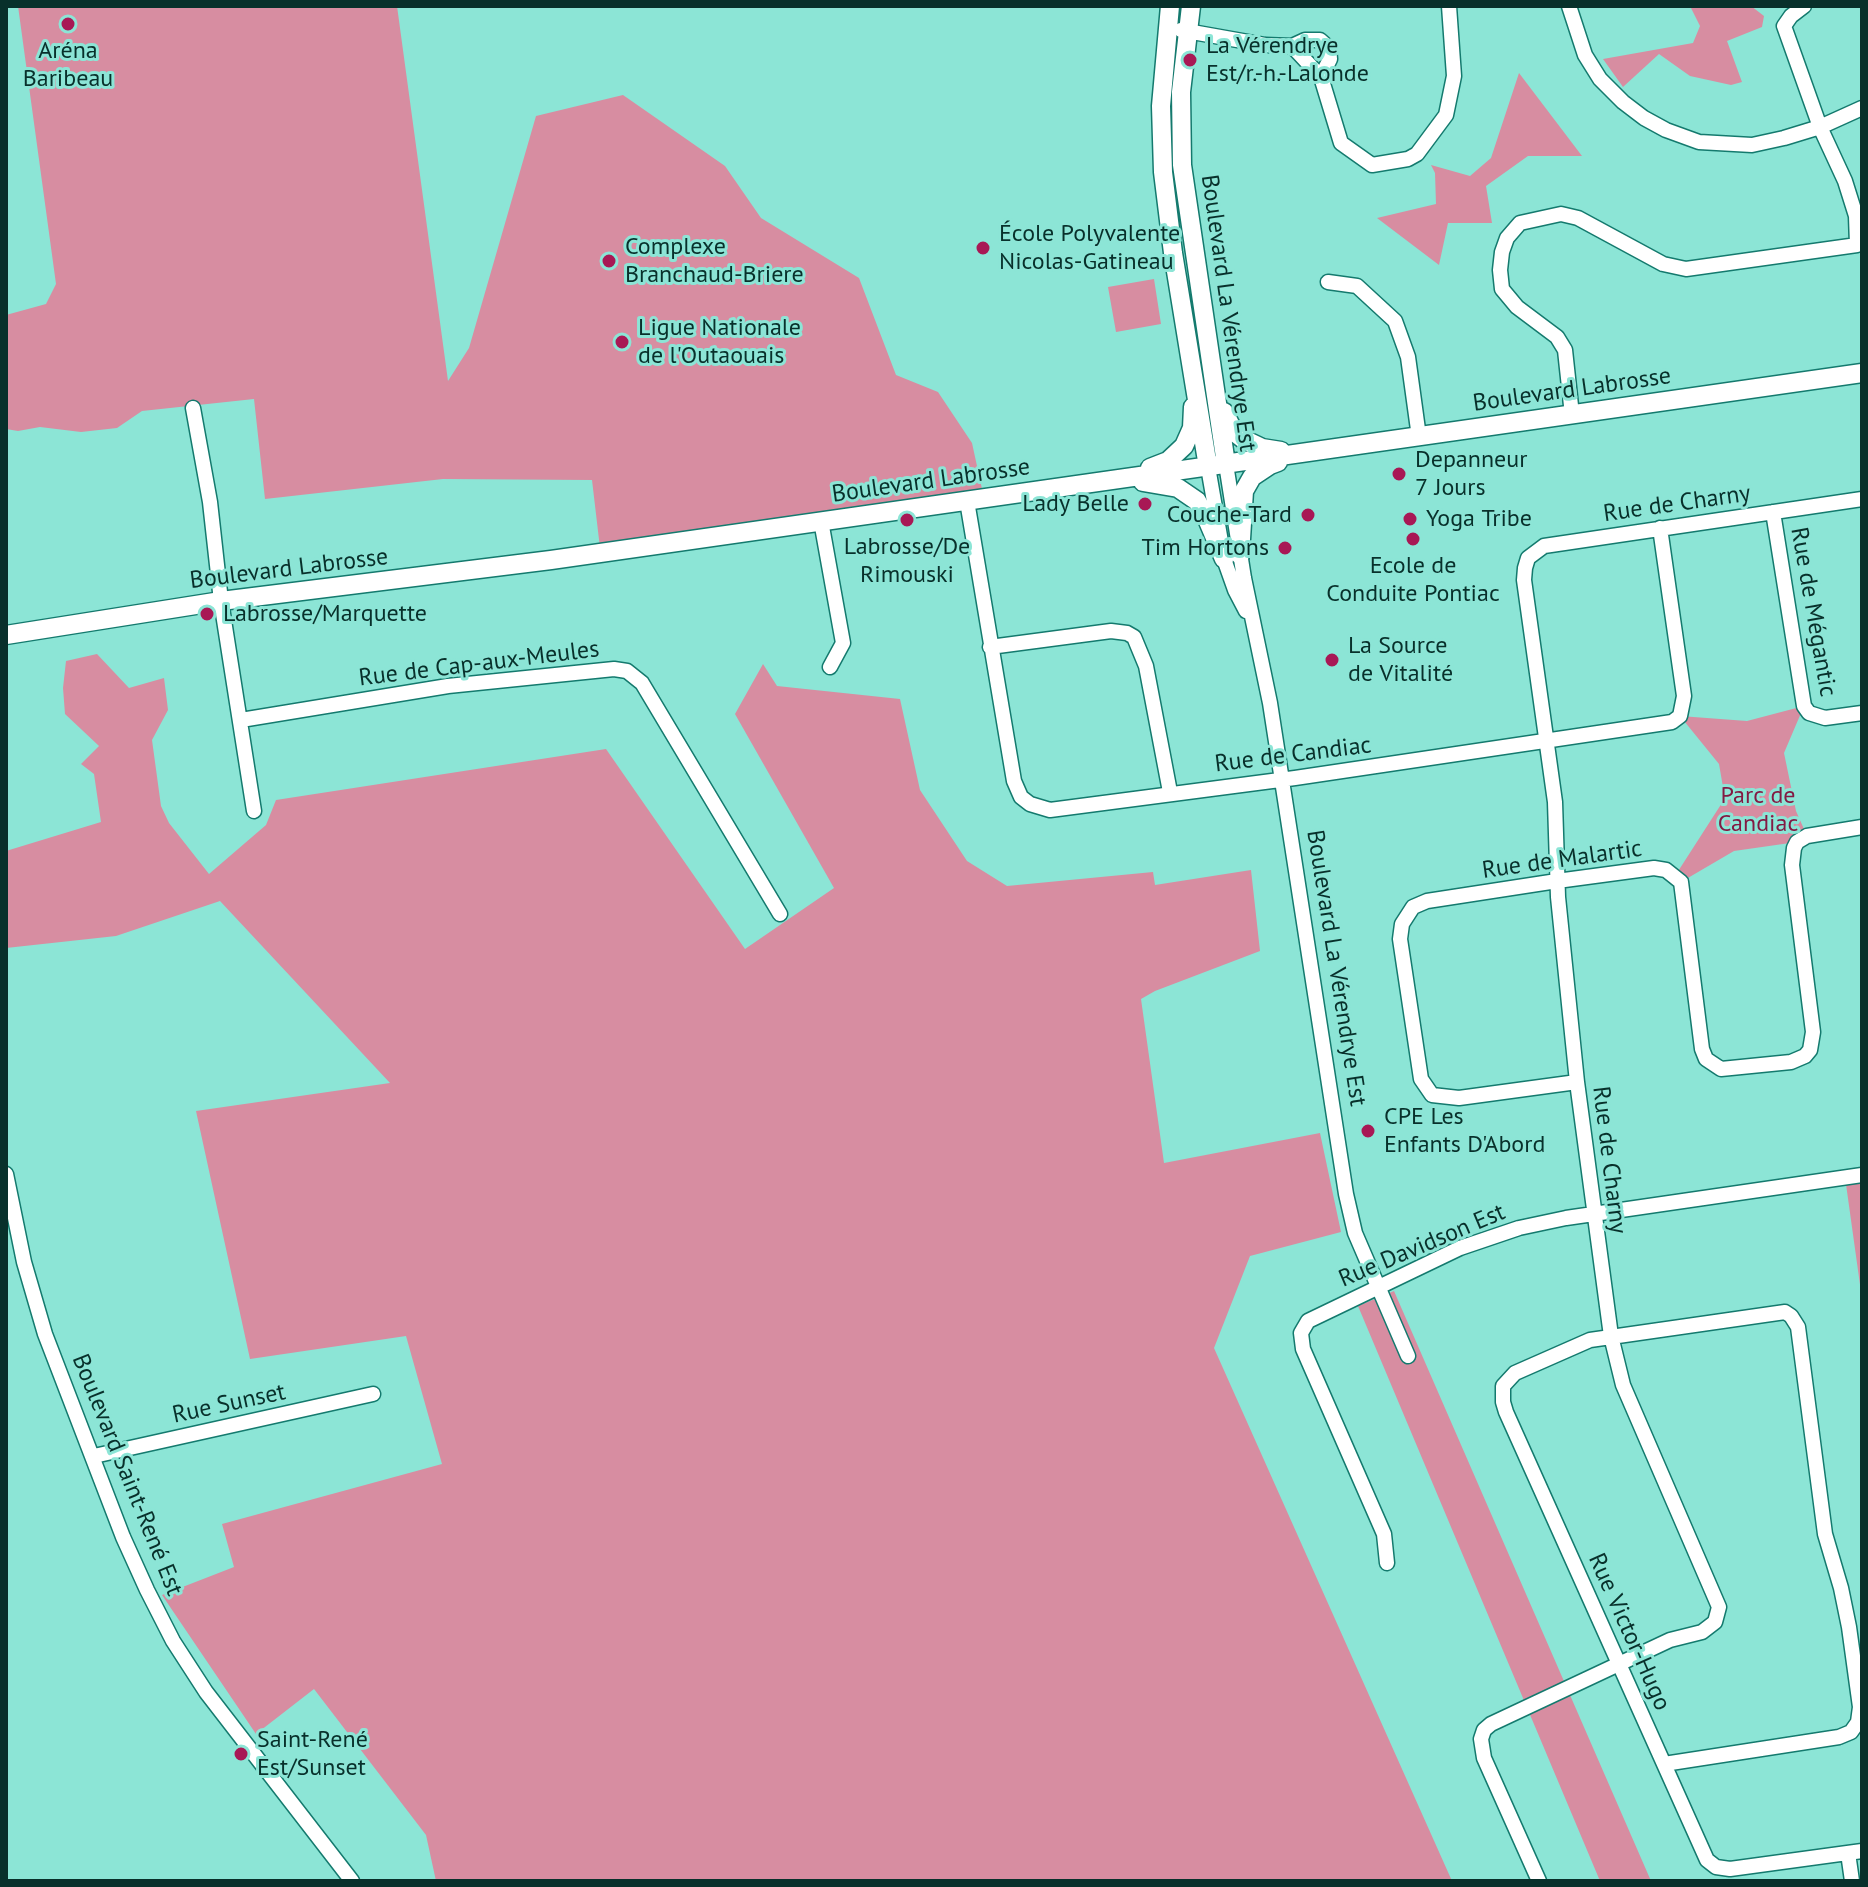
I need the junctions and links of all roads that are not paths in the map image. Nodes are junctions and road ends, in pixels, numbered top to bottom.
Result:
1 (1170, 6) edge
2 (1191, 6) edge
3 (1449, 6) edge
4 (1569, 6) edge
5 (1804, 6) edge
6 (1166, 28) junction
7 (1187, 31) junction
8 (1292, 46) junction
9 (1321, 77) junction
10 (1862, 108) edge
11 (1820, 127) junction
12 (1328, 282) dead end
13 (1192, 372) junction
14 (1862, 373) edge
15 (1214, 380) junction
16 (193, 408) dead end
17 (1572, 415) junction
18 (1419, 437) junction
19 (1316, 451) junction
20 (1217, 466) junction
21 (1116, 479) junction
22 (1862, 499) edge
23 (967, 501) junction
24 (1773, 512) junction
25 (821, 521) junction
26 (1660, 528) junction
27 (1232, 557) junction
28 (221, 601) junction
29 (6, 635) edge
30 (990, 647) junction
31 (830, 667) dead end
32 (1862, 713) edge
33 (241, 720) junction
34 (1545, 742) junction
35 (1283, 779) junction
36 (1170, 792) junction
37 (254, 811) dead end
38 (1862, 827) edge
39 (1557, 881) junction
40 (780, 914) dead end
41 (1577, 1082) junction
42 (6, 1174) edge
43 (1862, 1175) edge
44 (1593, 1214) junction
45 (1378, 1286) junction
46 (1611, 1336) junction
47 (1408, 1356) dead end
48 (373, 1394) dead end
49 (94, 1456) junction
50 (1387, 1563) dead end
51 (1856, 1626) edge
52 (1619, 1664) junction
53 (1664, 1764) junction
54 (1855, 1852) edge
55 (352, 1881) edge
56 (1539, 1881) edge
57 (1852, 1881) edge

1 - 6 main road, Boulevard La Vérendrye Est
2 - 7 main road, Boulevard La Vérendrye Est
3 - 9 street
4 - 11 street
5 - 11 street
6 - 7 street
6 - 13 main road, Boulevard La Vérendrye Est
7 - 8 street
7 - 15 main road, Boulevard La Vérendrye Est
8 - 9 street
8 - 9 street
10 - 11 street
11 - 17 street
12 - 18 street
13 - 20 main road, Boulevard La Vérendrye Est
13 - 21 main road
14 - 17 main road, Boulevard Labrosse
15 - 19 main road
15 - 20 main road, Boulevard La Vérendrye Est
16 - 28 street
17 - 18 main road, Boulevard Labrosse
18 - 19 main road, Boulevard Labrosse
19 - 20 main road, Boulevard Labrosse
19 - 27 main road
20 - 21 main road, Boulevard Labrosse
20 - 27 street, Boulevard La Vérendrye Est
21 - 23 main road, Boulevard Labrosse
21 - 27 main road
22 - 24 street, Rue de Charny
23 - 25 main road, Boulevard Labrosse
23 - 30 street, Rue de Candiac
24 - 26 street, Rue de Charny
24 - 32 street, Rue de Mégantic
25 - 28 main road, Boulevard Labrosse
25 - 31 street
26 - 34 street, Rue de Charny
26 - 34 street, Rue de Candiac
27 - 35 street, Boulevard La Vérendrye Est
28 - 29 main road, Boulevard Labrosse
28 - 33 street
30 - 36 street
30 - 36 street, Rue de Candiac
33 - 37 street
33 - 40 street, Rue de Cap-aux-Meules
34 - 35 street, Rue de Candiac
34 - 39 street, Rue de Charny
35 - 36 street, Rue de Candiac
35 - 45 street, Boulevard La Vérendrye Est
38 - 39 street, Rue de Malartic
39 - 41 street, Rue de Charny
39 - 41 street, Rue de Malartic
41 - 44 street, Rue de Charny
42 - 49 street, Boulevard Saint-René Est
43 - 44 street, Rue Davidson Est
44 - 45 street, Rue Davidson Est
44 - 46 street, Rue de Charny
45 - 47 street, Boulevard La Vérendrye Est
45 - 50 street, Rue Davidson Est
46 - 51 street
46 - 52 street, Rue de Charny
46 - 52 street, Rue Victor-Hugo
48 - 49 street, Rue Sunset
49 - 55 street, Boulevard Saint-René Est
51 - 53 street
52 - 53 street, Rue Victor-Hugo
52 - 56 street, Rue de Charny
53 - 54 street, Rue Victor-Hugo
54 - 57 street

